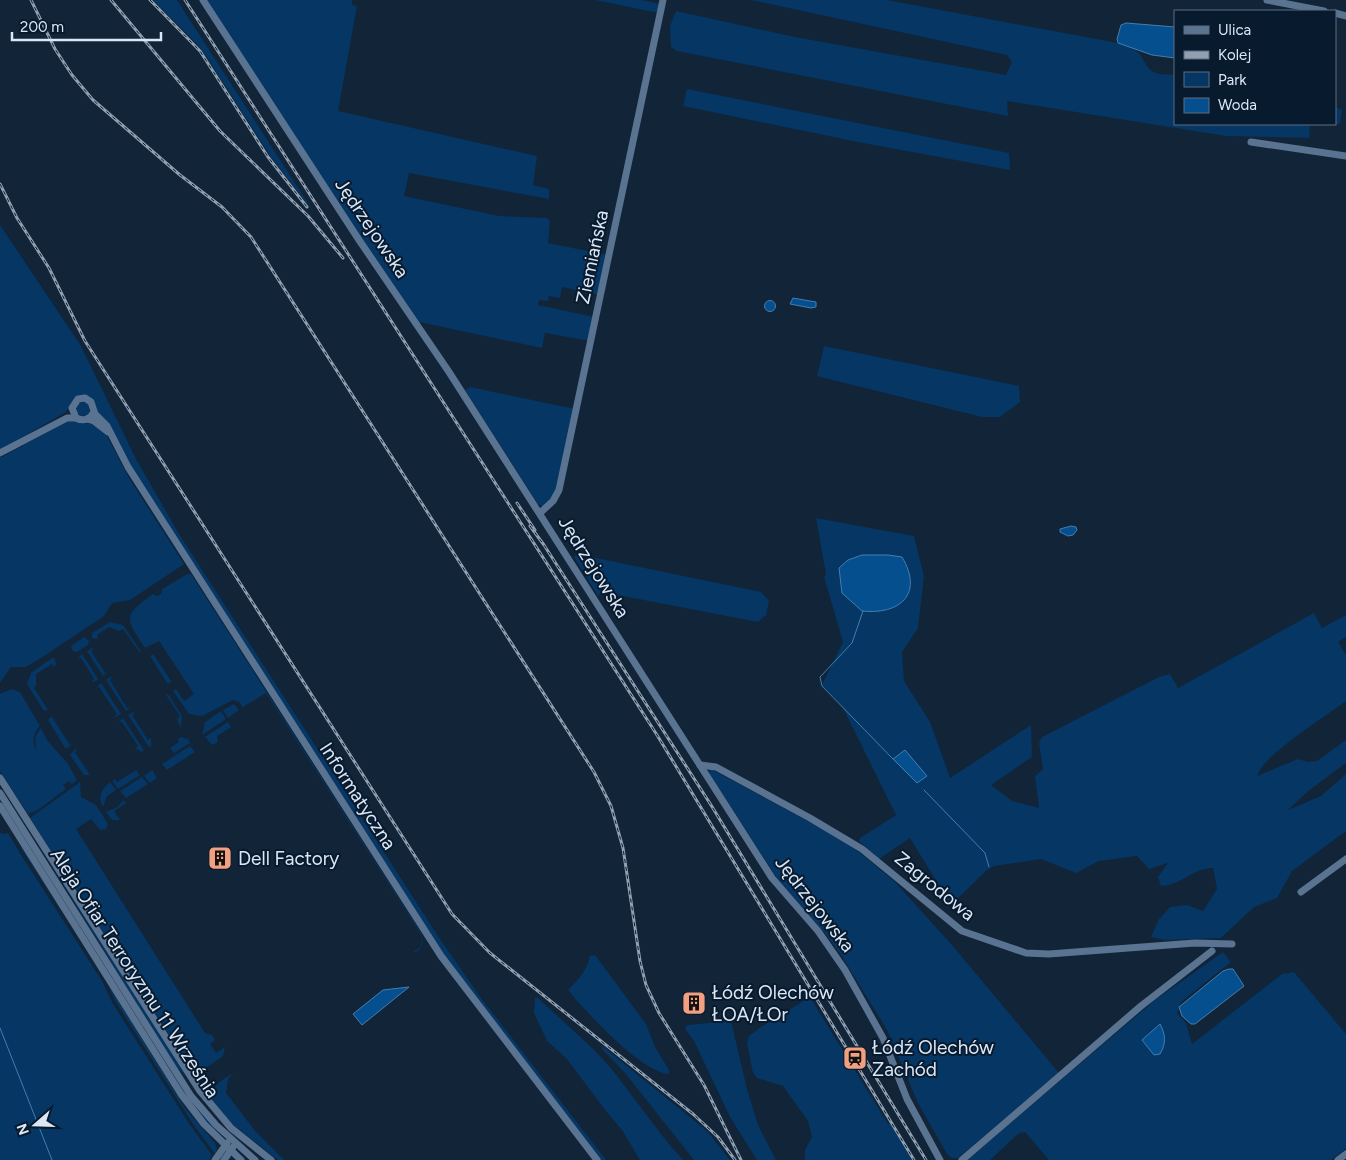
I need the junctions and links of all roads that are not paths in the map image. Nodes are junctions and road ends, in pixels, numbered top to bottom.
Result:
1 (203, 0) edge
2 (663, 0) edge
3 (1267, 0) edge
4 (1319, 10) edge
5 (1251, 142) dead end
6 (1346, 156) edge
7 (72, 408) junction
8 (94, 411) junction
9 (76, 418) junction
10 (87, 419) junction
11 (41, 430) junction
12 (112, 436) junction
13 (0, 453) edge
14 (540, 513) junction
15 (700, 765) junction
16 (0, 778) edge
17 (0, 793) edge
18 (0, 806) edge
19 (1346, 859) edge
20 (1301, 892) dead end
21 (1232, 944) dead end
22 (1212, 951) dead end
23 (234, 1141) junction
24 (228, 1148) junction
25 (1346, 1154) edge
26 (215, 1160) edge
27 (224, 1160) edge
28 (241, 1160) edge
29 (255, 1160) edge
30 (271, 1160) edge
31 (597, 1160) edge
32 (940, 1160) edge
33 (962, 1160) edge
34 (1338, 1160) edge

1 - 14 street, Jędrzejowska
2 - 14 street, Ziemiańska
3 - 4 street
5 - 6 street
7 - 8 street, Informatyczna
7 - 9 street
7 - 11 street, Informatyczna
8 - 10 street
8 - 12 street, Informatyczna
9 - 10 street, Informatyczna
9 - 11 street, Informatyczna
10 - 12 street, Informatyczna
11 - 13 street, Informatyczna
12 - 31 street, Informatyczna
14 - 15 street, Jędrzejowska
15 - 21 street, Zagrodowa
15 - 32 street, Jędrzejowska
16 - 30 street
17 - 23 street, Aleja Ofiar Terroryzmu 11 Września
18 - 24 street, Aleja Ofiar Terroryzmu 11 Września
19 - 20 street
22 - 33 street
23 - 24 street
23 - 29 street, Aleja Ofiar Terroryzmu 11 Września
24 - 26 street
24 - 27 street
24 - 28 street, Aleja Ofiar Terroryzmu 11 Września
25 - 34 street

